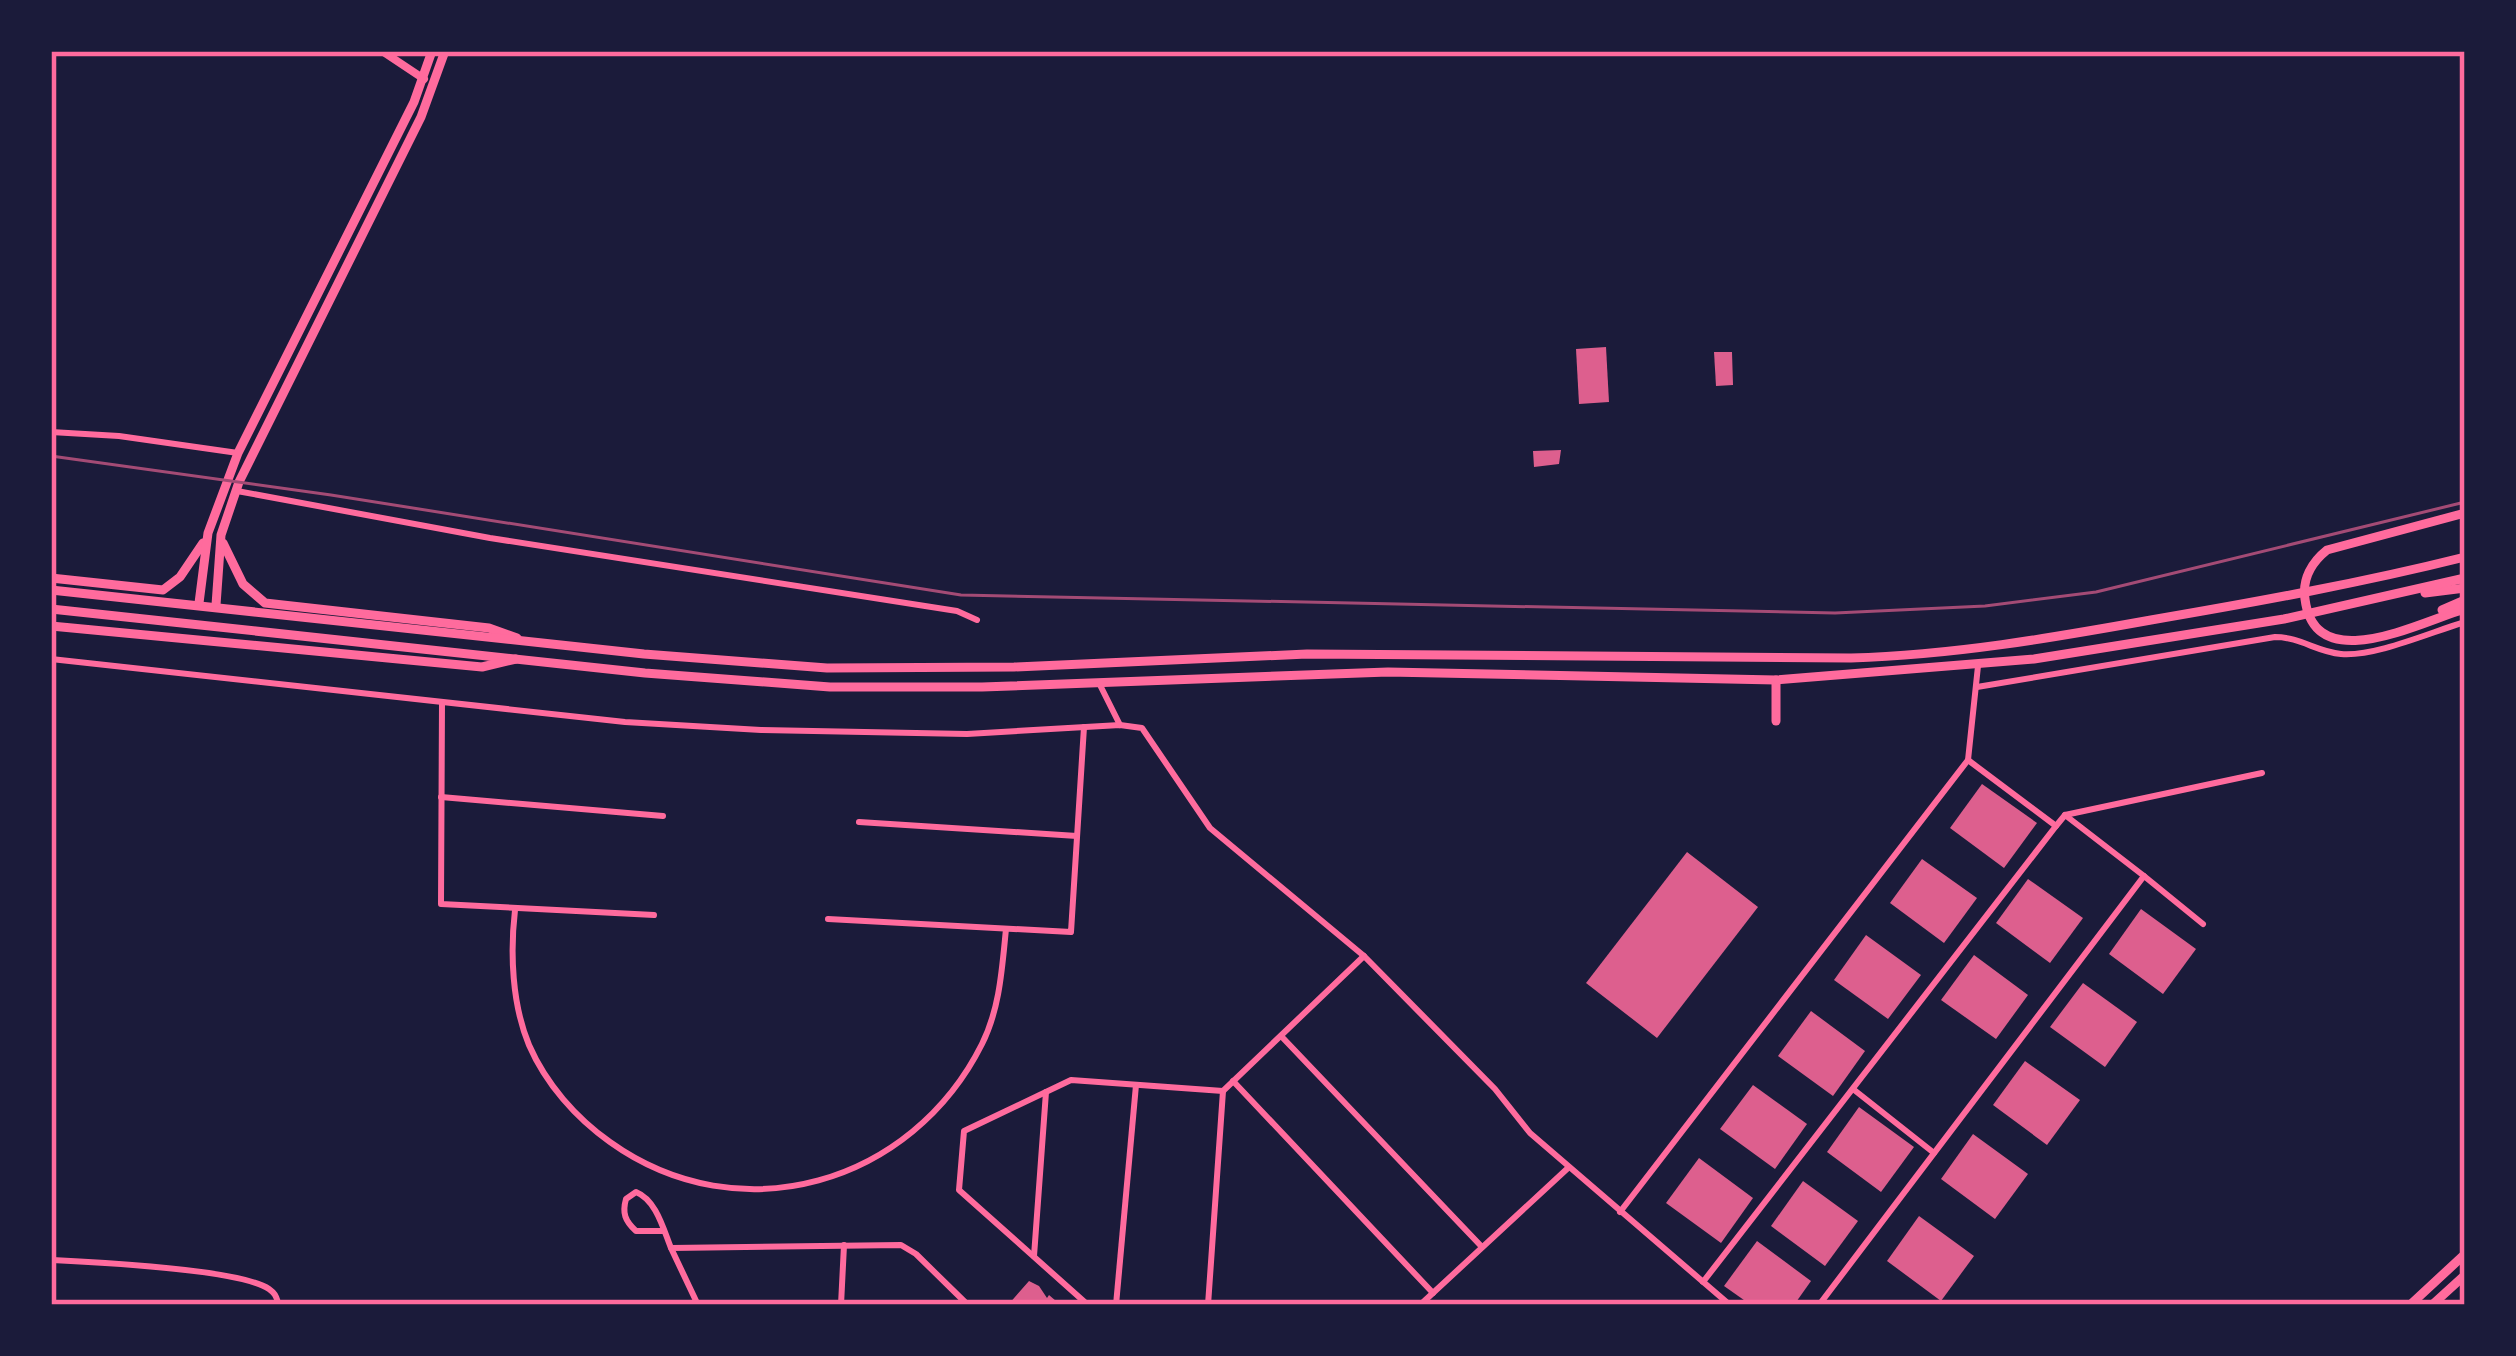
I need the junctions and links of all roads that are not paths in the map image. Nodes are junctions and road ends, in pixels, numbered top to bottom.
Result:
1 (382, 51) edge
2 (432, 51) edge
3 (445, 51) edge
4 (424, 79) junction
5 (51, 432) edge
6 (238, 454) junction
7 (235, 491) junction
8 (2465, 513) edge
9 (208, 533) junction
10 (221, 535) junction
11 (2465, 557) edge
12 (51, 578) edge
13 (2465, 578) edge
14 (2465, 589) edge
15 (51, 590) edge
16 (2378, 600) junction
17 (199, 603) dead end
18 (2465, 604) edge
19 (216, 605) dead end
20 (51, 609) edge
21 (977, 620) dead end
22 (2465, 622) edge
23 (51, 626) edge
24 (196, 628) dead end
25 (214, 630) dead end
26 (195, 640) junction
27 (521, 641) junction
28 (213, 642) junction
29 (519, 658) junction
30 (51, 659) edge
31 (1978, 666) junction
32 (1776, 680) junction
33 (1099, 682) junction
34 (1977, 687) junction
35 (442, 703) junction
36 (1776, 721) dead end
37 (1120, 725) junction
38 (1084, 727) junction
39 (1968, 760) junction
40 (2262, 773) dead end
41 (441, 797) junction
42 (2065, 815) junction
43 (663, 816) dead end
44 (859, 822) dead end
45 (2056, 826) junction
46 (1077, 836) junction
47 (2144, 876) junction
48 (515, 910) junction
49 (654, 915) dead end
50 (828, 919) dead end
51 (2204, 924) dead end
52 (1006, 928) junction
53 (1364, 956) junction
54 (1281, 1036) junction
55 (1233, 1081) junction
56 (1136, 1084) junction
57 (1852, 1089) junction
58 (1223, 1091) junction
59 (1046, 1092) junction
60 (1934, 1154) junction
61 (1568, 1168) junction
62 (1621, 1212) junction
63 (664, 1231) junction
64 (844, 1245) junction
65 (1483, 1247) junction
66 (671, 1248) junction
67 (2465, 1254) edge
68 (1034, 1257) junction
69 (51, 1260) edge
70 (2465, 1275) edge
71 (1703, 1282) junction
72 (1433, 1293) junction
73 (279, 1305) edge
74 (698, 1305) edge
75 (841, 1305) edge
76 (968, 1305) edge
77 (1088, 1305) edge
78 (1116, 1305) edge
79 (1208, 1305) edge
80 (1420, 1305) edge
81 (1730, 1305) edge
82 (1819, 1305) edge
83 (2410, 1305) edge
84 (2432, 1305) edge

1 - 4 street
2 - 4 main road
3 - 7 main road
4 - 6 main road
5 - 6 street
6 - 9 main road
7 - 10 main road
7 - 21 street
8 - 18 main road
9 - 12 main road
9 - 17 main road
10 - 19 main road
10 - 27 main road
11 - 27 main road
13 - 16 main road
14 - 16 main road
15 - 27 main road
16 - 31 main road
20 - 29 main road
22 - 34 street
23 - 26 main road
24 - 26 main road
25 - 28 main road
26 - 28 main road
28 - 29 main road
29 - 33 main road
30 - 35 street
31 - 32 main road
31 - 34 street
32 - 33 main road
32 - 36 main road
33 - 37 street
34 - 39 street
35 - 38 street
35 - 41 street
37 - 38 street
37 - 53 street
38 - 46 street
39 - 45 street
39 - 62 street
40 - 42 street
41 - 43 street
41 - 48 street
42 - 45 street
42 - 47 street
44 - 46 street
45 - 57 street
46 - 52 street
47 - 51 street
47 - 60 street
48 - 49 street
48 - 52 street
50 - 52 street
53 - 54 street
53 - 61 street
54 - 55 street
54 - 65 street
55 - 58 street
55 - 72 street
56 - 58 street
56 - 59 street
56 - 78 street
57 - 60 street
57 - 71 street
58 - 79 street
59 - 68 street
59 - 68 street
60 - 82 street
61 - 62 street
61 - 65 street
62 - 71 street
63 - 63 street
63 - 66 street
64 - 66 street
64 - 75 street
64 - 76 street
65 - 72 street
66 - 74 street
67 - 83 main road
68 - 77 street
69 - 73 street
70 - 84 main road
71 - 81 street
72 - 80 street

